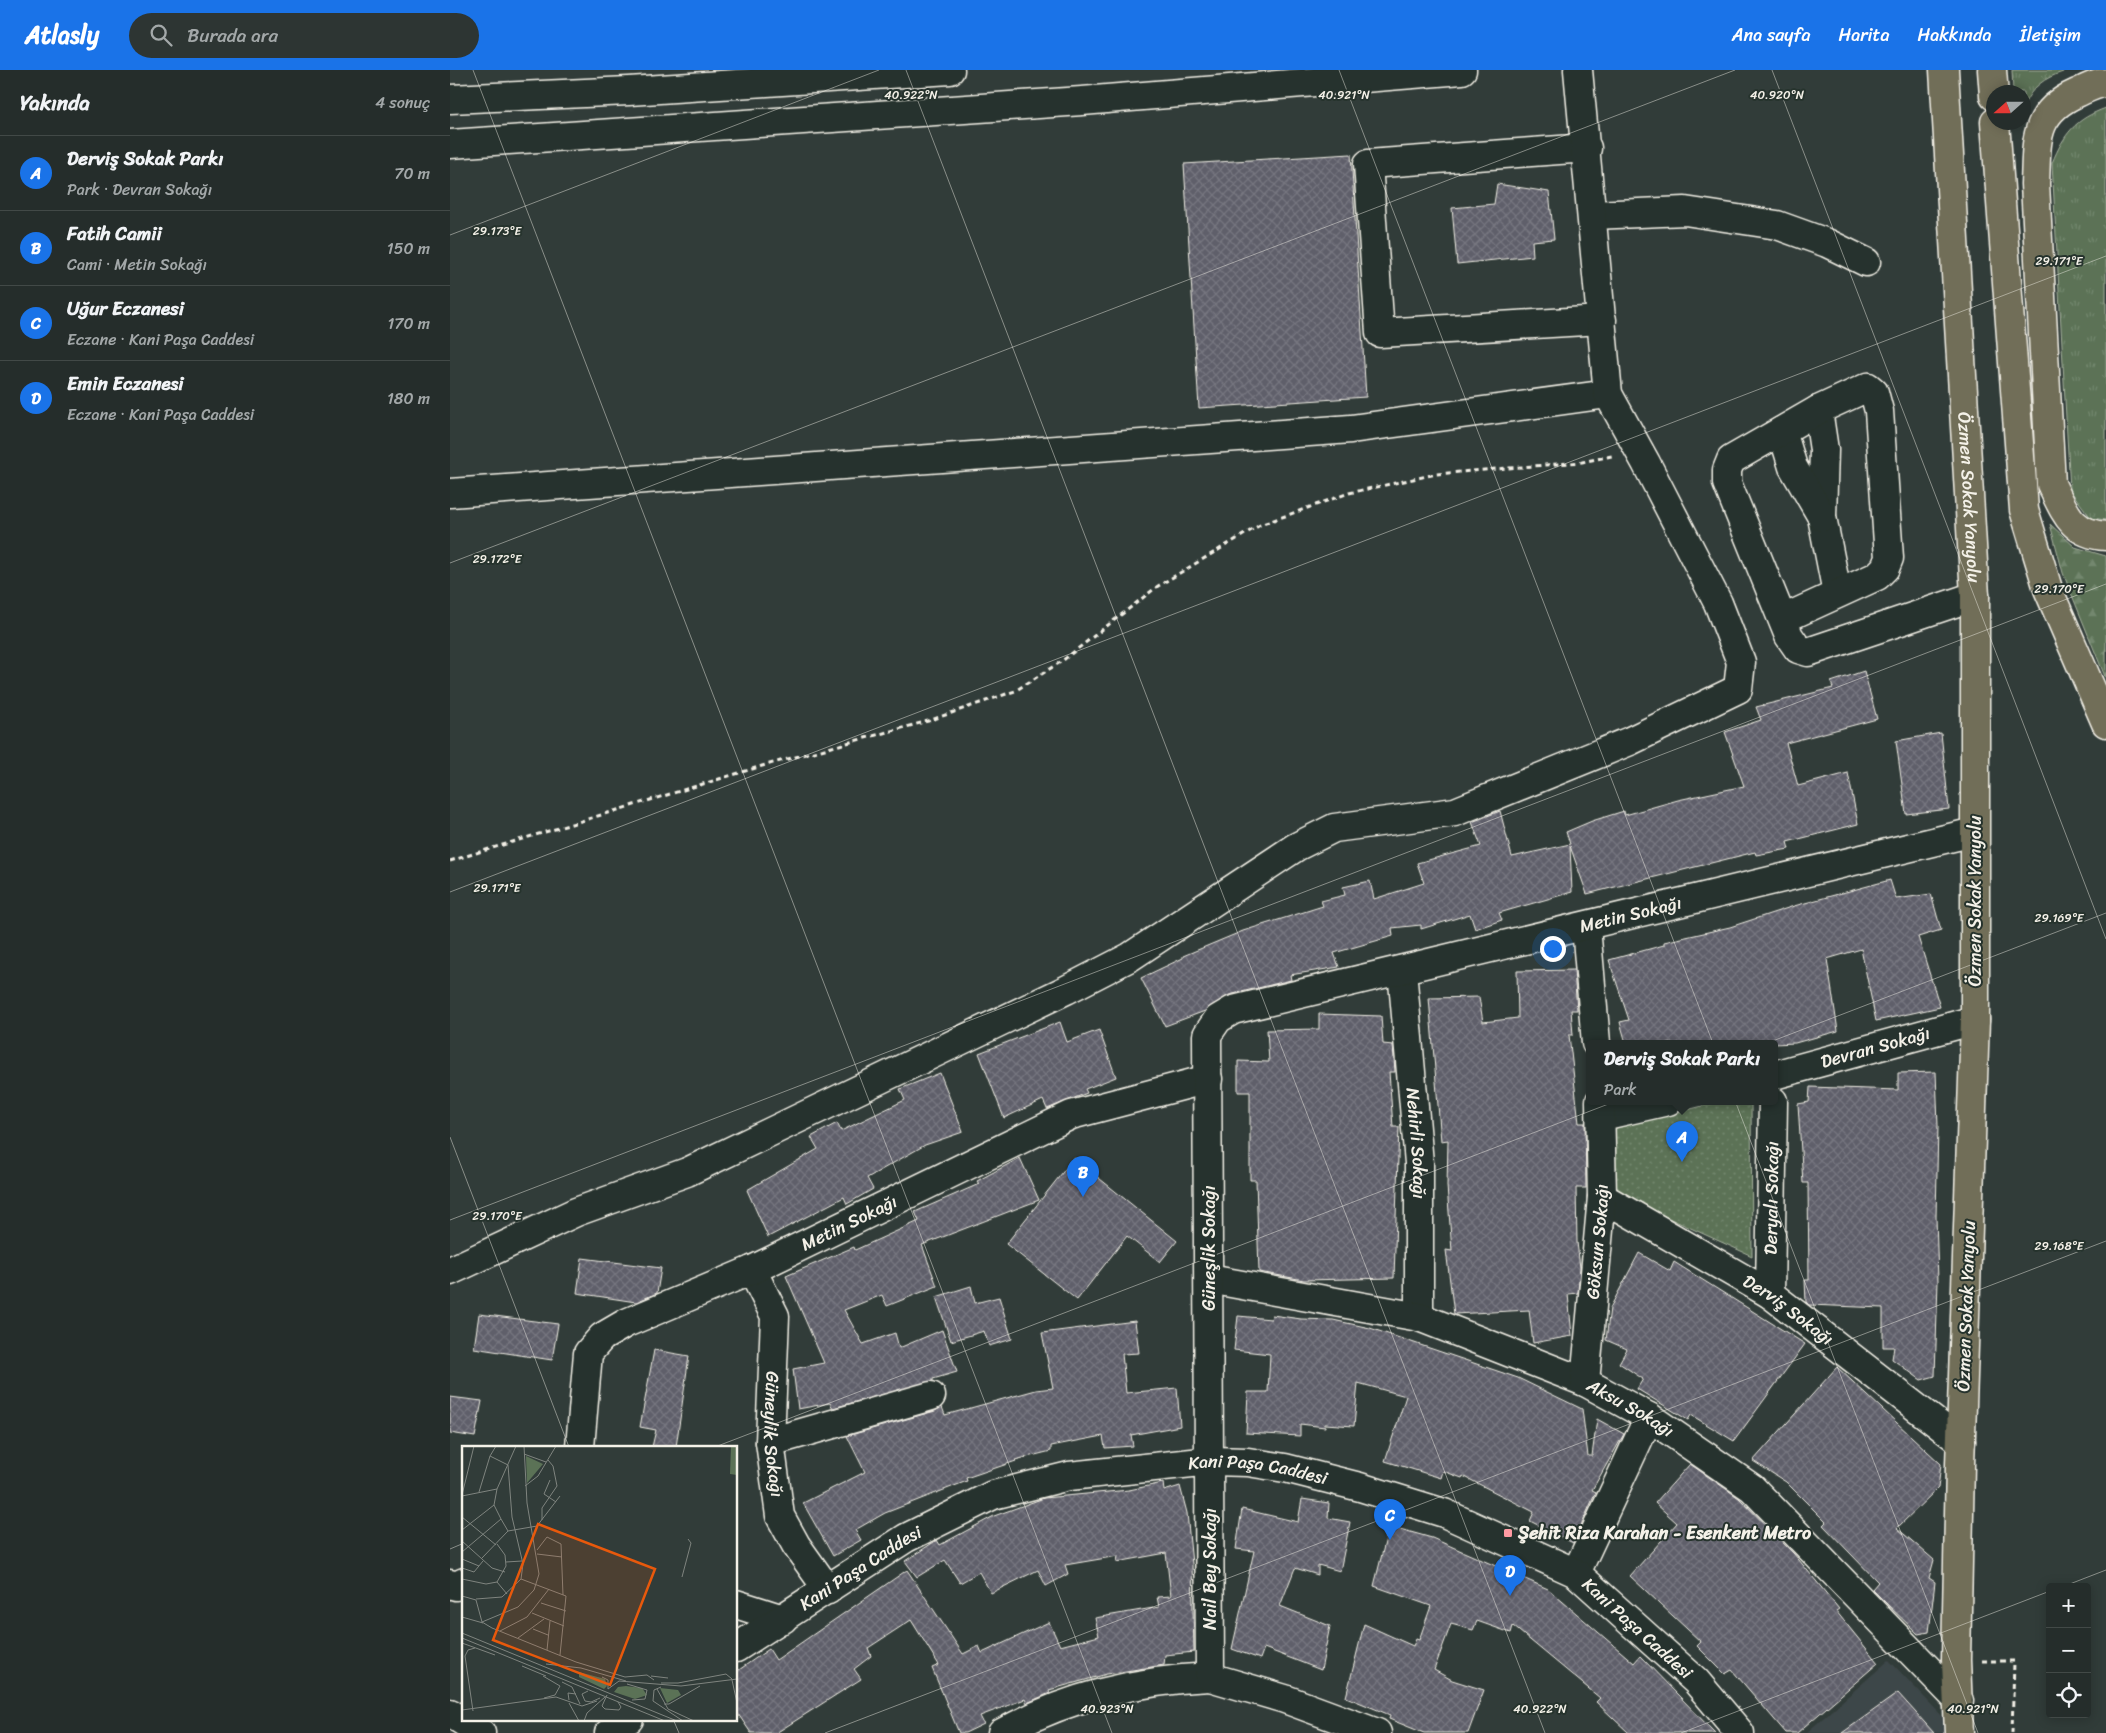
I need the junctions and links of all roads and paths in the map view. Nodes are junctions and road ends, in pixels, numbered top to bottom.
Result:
1 (950, 70) edge
2 (1462, 70) edge
3 (1578, 70) edge
4 (1944, 70) edge
5 (1992, 70) edge
6 (609, 81) edge
7 (2106, 83) edge
8 (1993, 85) edge
9 (450, 98) edge
10 (1997, 130) edge
11 (450, 144) edge
12 (1587, 148) junction
13 (1593, 215) junction
14 (1866, 262) dead end
15 (1602, 320) junction
16 (1608, 394) junction
17 (1818, 410) junction
18 (1782, 432) junction
19 (1640, 450) junction
20 (450, 493) edge
21 (1822, 517) junction
22 (2106, 536) edge
23 (1975, 596) junction
24 (1826, 599) junction
25 (1784, 619) junction
26 (1830, 643) junction
27 (2106, 723) edge
28 (1974, 832) junction
29 (450, 861) edge
30 (1586, 927) junction
31 (1402, 970) junction
32 (1975, 1020) junction
33 (1207, 1035) joint
34 (1596, 1040) edge
35 (1778, 1075) edge
36 (1208, 1080) junction
37 (1634, 1105) edge
38 (1773, 1105) edge
39 (1601, 1109) edge
40 (1602, 1196) junction
41 (752, 1270) junction
42 (450, 1271) edge
43 (1210, 1279) junction
44 (1770, 1294) junction
45 (1420, 1317) junction
46 (1585, 1382) junction
47 (931, 1396) dead end
48 (1648, 1417) junction
49 (770, 1442) junction
50 (1961, 1442) junction
51 (580, 1446) edge
52 (1211, 1461) junction
53 (1576, 1573) junction
54 (462, 1583) edge
55 (450, 1584) edge
56 (828, 1590) junction
57 (738, 1605) edge
58 (783, 1619) junction
59 (738, 1647) edge
60 (1956, 1660) junction
61 (1210, 1677) junction
62 (1959, 1701) junction
63 (450, 1713) edge
64 (628, 1720) edge
65 (479, 1732) edge
66 (609, 1733) edge
67 (1002, 1733) edge
68 (1377, 1733) edge
69 (1740, 1733) edge
70 (1959, 1733) edge
71 (2012, 1733) edge

1 - 6 street
2 - 11 street
3 - 12 street
4 - 23 main road, Özmen Sokak Yanyolu
5 - 8 main road
6 - 9 street
7 - 22 main road
10 - 27 main road
12 - 13 street
12 - 15 street
13 - 14 street
13 - 15 street
15 - 16 street
16 - 19 street
16 - 20 street
17 - 18 street
17 - 21 street
17 - 24 street
18 - 21 street
18 - 25 street
19 - 29 path
19 - 42 street
21 - 24 street
23 - 26 street
23 - 28 main road, Özmen Sokak Yanyolu
24 - 25 street
24 - 26 street
25 - 26 street
28 - 30 street, Metin Sokağı
28 - 32 main road, Özmen Sokak Yanyolu
30 - 31 street, Metin Sokağı
30 - 34 street
31 - 33 street, Metin Sokağı
31 - 45 street, Nehirli Sokağı
32 - 35 street, Devran Sokağı
32 - 50 main road, Özmen Sokak Yanyolu
33 - 36 street, Güneşlik Sokağı
36 - 41 street, Metin Sokağı
36 - 43 street, Güneşlik Sokağı
37 - 39 street
38 - 44 street, Deryalı Sokağı
39 - 40 street, Göksun Sokağı
40 - 44 street, Derviş Sokağı
40 - 46 street, Göksun Sokağı
41 - 49 street, Güneylik Sokağı
41 - 51 street, Metin Sokağı
43 - 45 street, Aksu Sokağı
43 - 52 street, Güneşlik Sokağı
44 - 50 street, Derviş Sokağı
45 - 46 street, Aksu Sokağı
46 - 48 street, Aksu Sokağı
47 - 49 street
48 - 53 street
48 - 62 street, Aksu Sokağı
49 - 56 street, Güneylik Sokağı
50 - 60 main road, Özmen Sokak Yanyolu
52 - 53 street, Kani Paşa Caddesi
52 - 56 street, Kani Paşa Caddesi
52 - 61 street, Nail Bey Sokağı
53 - 69 street, Kani Paşa Caddesi
54 - 55 street
56 - 58 street, Kani Paşa Caddesi
57 - 58 street
58 - 59 street, Kani Paşa Caddesi
60 - 62 main road, Özmen Sokak Yanyolu
60 - 71 path
61 - 67 street
61 - 68 street
62 - 70 main road, Özmen Sokak Yanyolu
63 - 65 street
64 - 66 street

